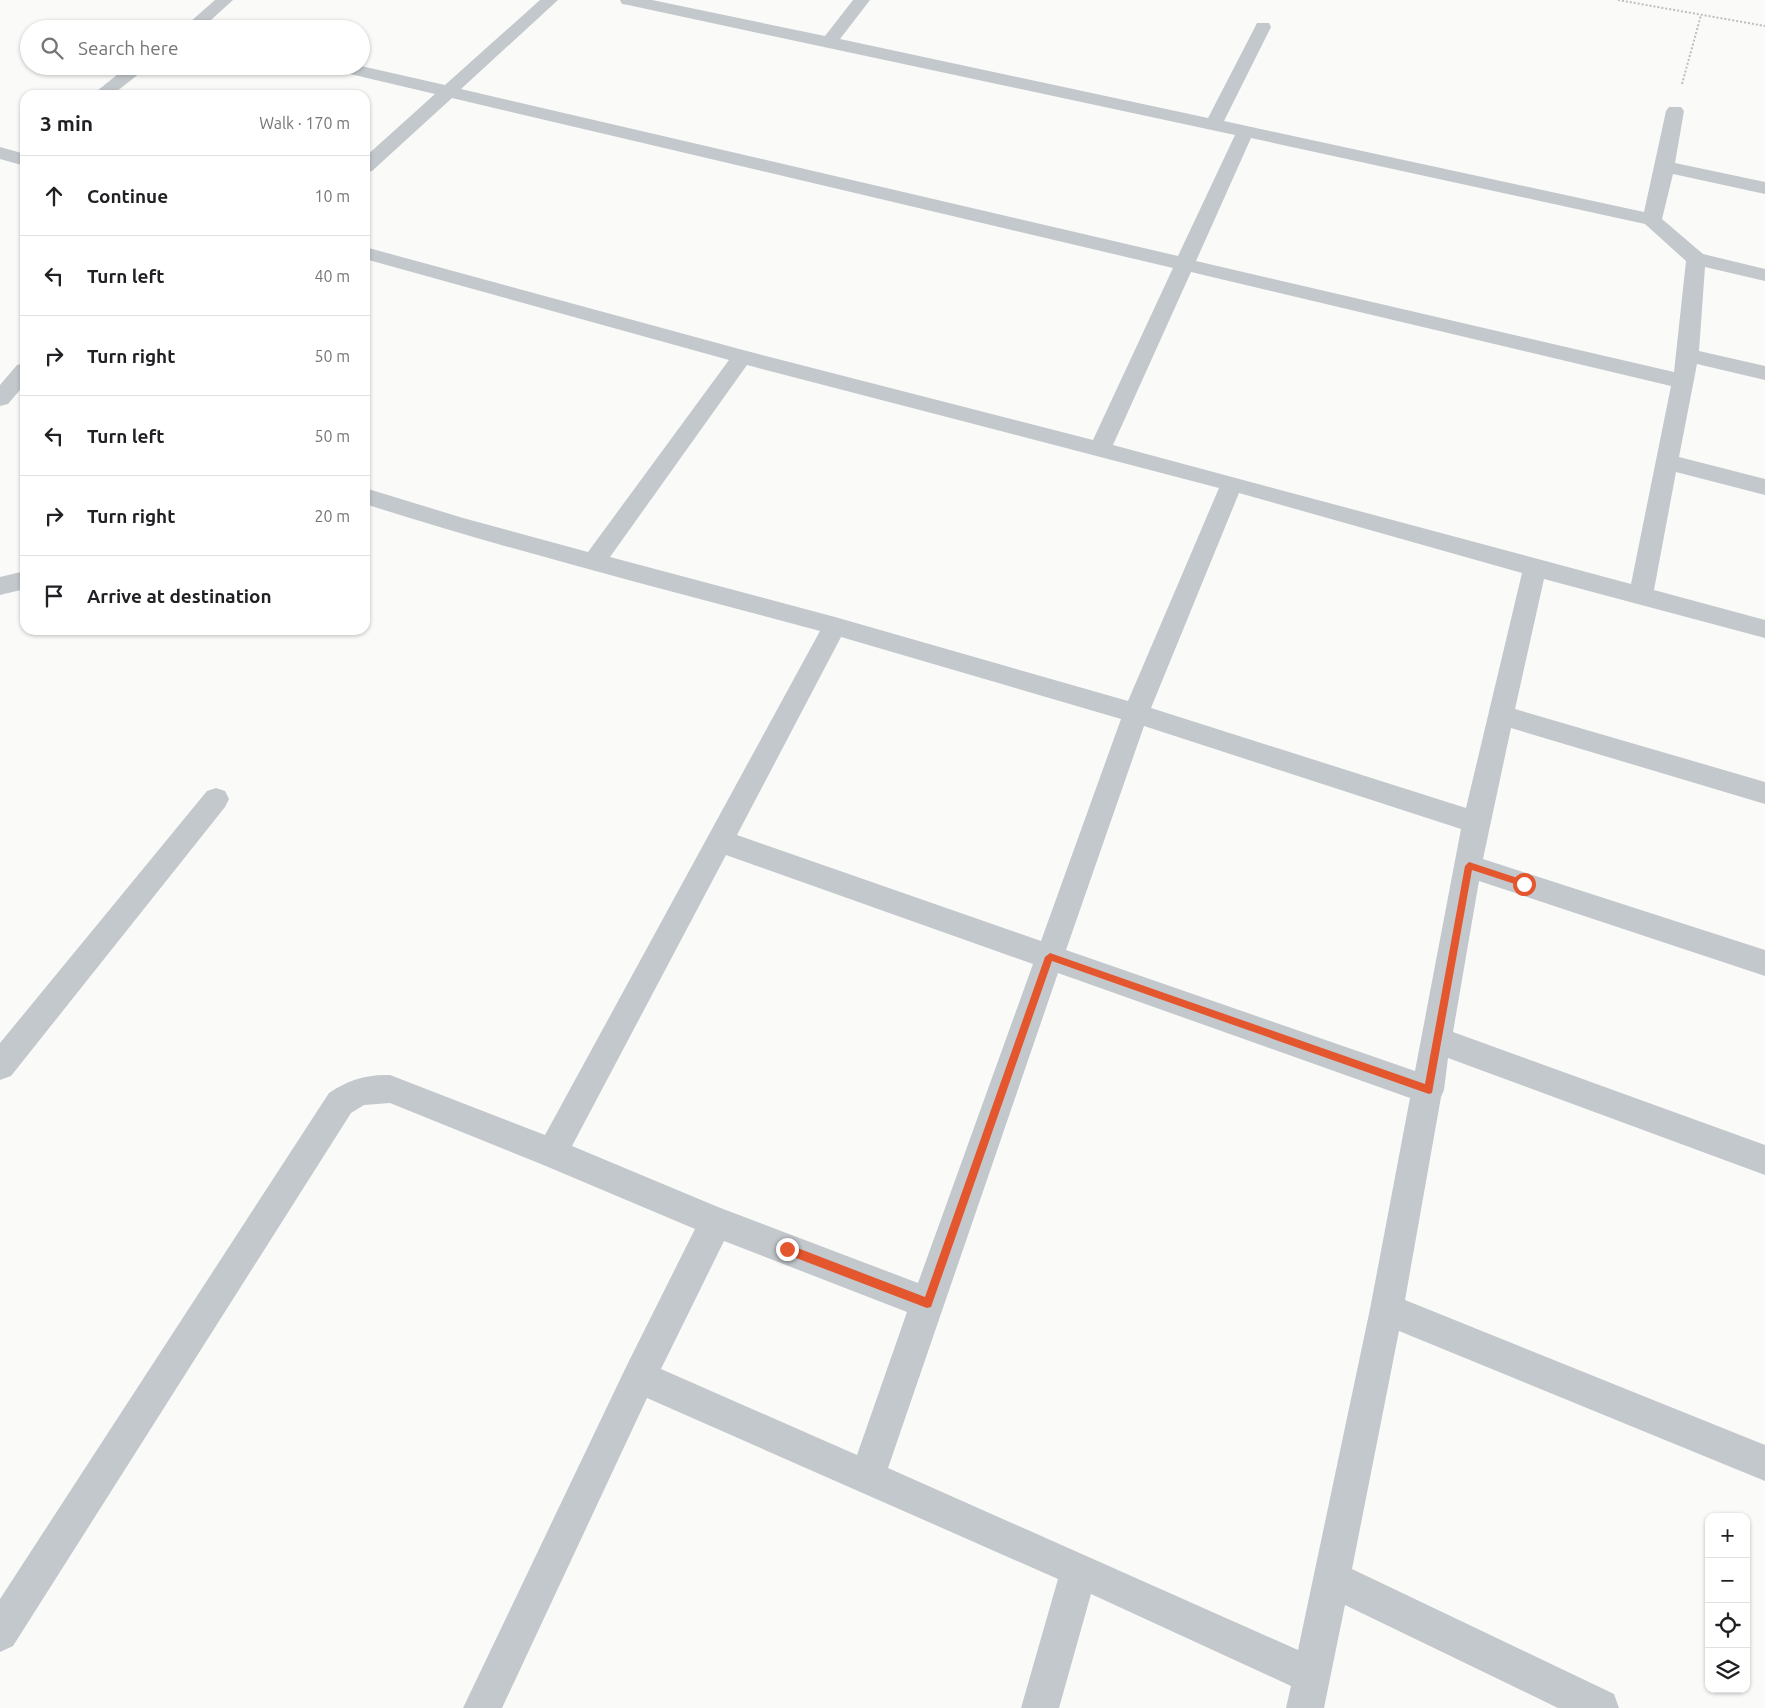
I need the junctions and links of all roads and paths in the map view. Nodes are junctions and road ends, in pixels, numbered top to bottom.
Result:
1 (225, 0) edge
2 (550, 0) edge
3 (628, 0) edge
4 (862, 0) edge
5 (1618, 0) edge
6 (1701, 15) junction
7 (201, 20) edge
8 (1765, 26) edge
9 (1263, 27) dead end
10 (829, 42) junction
11 (370, 74) edge
12 (128, 75) edge
13 (108, 90) edge
14 (446, 92) junction
15 (1674, 111) joint
16 (1213, 125) junction
17 (1245, 132) junction
18 (370, 162) edge
19 (1665, 167) junction
20 (1765, 188) edge
21 (1652, 220) junction
22 (370, 254) edge
23 (1696, 259) junction
24 (1184, 266) junction
25 (1765, 275) edge
26 (1688, 356) junction
27 (742, 357) junction
28 (1765, 373) edge
29 (20, 376) edge
30 (1682, 381) junction
31 (0, 399) edge
32 (1100, 449) junction
33 (1667, 462) junction
34 (1232, 483) junction
35 (1765, 487) edge
36 (370, 498) edge
37 (593, 563) junction
38 (1535, 568) junction
39 (20, 581) edge
40 (0, 586) edge
41 (1641, 595) junction
42 (835, 626) junction
43 (1765, 629) edge
44 (1136, 714) junction
45 (1500, 715) junction
46 (1765, 793) edge
47 (216, 799) dead end
48 (1476, 822) junction
49 (720, 841) junction
50 (1469, 866) junction
51 (1050, 957) junction
52 (1765, 963) edge
53 (1437, 1040) junction
54 (0, 1066) edge
55 (1429, 1090) junction
56 (552, 1153) junction
57 (1765, 1160) edge
58 (716, 1222) junction
59 (927, 1303) junction
60 (1387, 1309) junction
61 (639, 1377) junction
62 (1765, 1463) edge
63 (867, 1477) junction
64 (1079, 1570) junction
65 (1332, 1579) junction
66 (0, 1633) edge
67 (1308, 1692) edge
68 (482, 1708) edge
69 (1040, 1708) edge
70 (1600, 1708) edge

1 - 7 lane
2 - 14 lane
3 - 10 lane
4 - 10 lane
5 - 6 path
6 - 8 path
6 - 15 path
9 - 16 lane
10 - 16 lane
11 - 14 lane
12 - 13 lane
14 - 18 lane
14 - 24 lane
15 - 19 lane
16 - 17 lane
17 - 21 lane
17 - 24 lane
19 - 20 lane
19 - 21 lane
21 - 23 lane
22 - 27 lane
23 - 25 lane
23 - 26 lane
24 - 30 lane
24 - 32 lane
26 - 28 lane
26 - 30 lane
27 - 32 lane
27 - 37 lane
29 - 31 lane
30 - 33 lane
32 - 34 lane
33 - 35 lane
33 - 41 lane
34 - 38 lane
34 - 44 lane
36 - 37 lane
37 - 42 lane
38 - 41 lane
38 - 45 lane
39 - 40 lane
41 - 43 lane
42 - 44 lane
42 - 49 lane
44 - 48 lane
44 - 51 lane
45 - 46 lane
45 - 48 lane
47 - 54 lane
48 - 50 lane
49 - 51 lane
49 - 56 lane
50 - 52 lane
50 - 53 lane
51 - 55 lane
51 - 59 lane
53 - 55 lane
53 - 57 lane
55 - 60 lane
56 - 58 lane
56 - 66 lane
58 - 59 lane
58 - 61 lane
59 - 63 lane
60 - 62 lane
60 - 65 lane
61 - 63 lane
61 - 68 lane
63 - 64 lane
64 - 67 lane
64 - 69 lane
65 - 67 lane
65 - 70 lane

